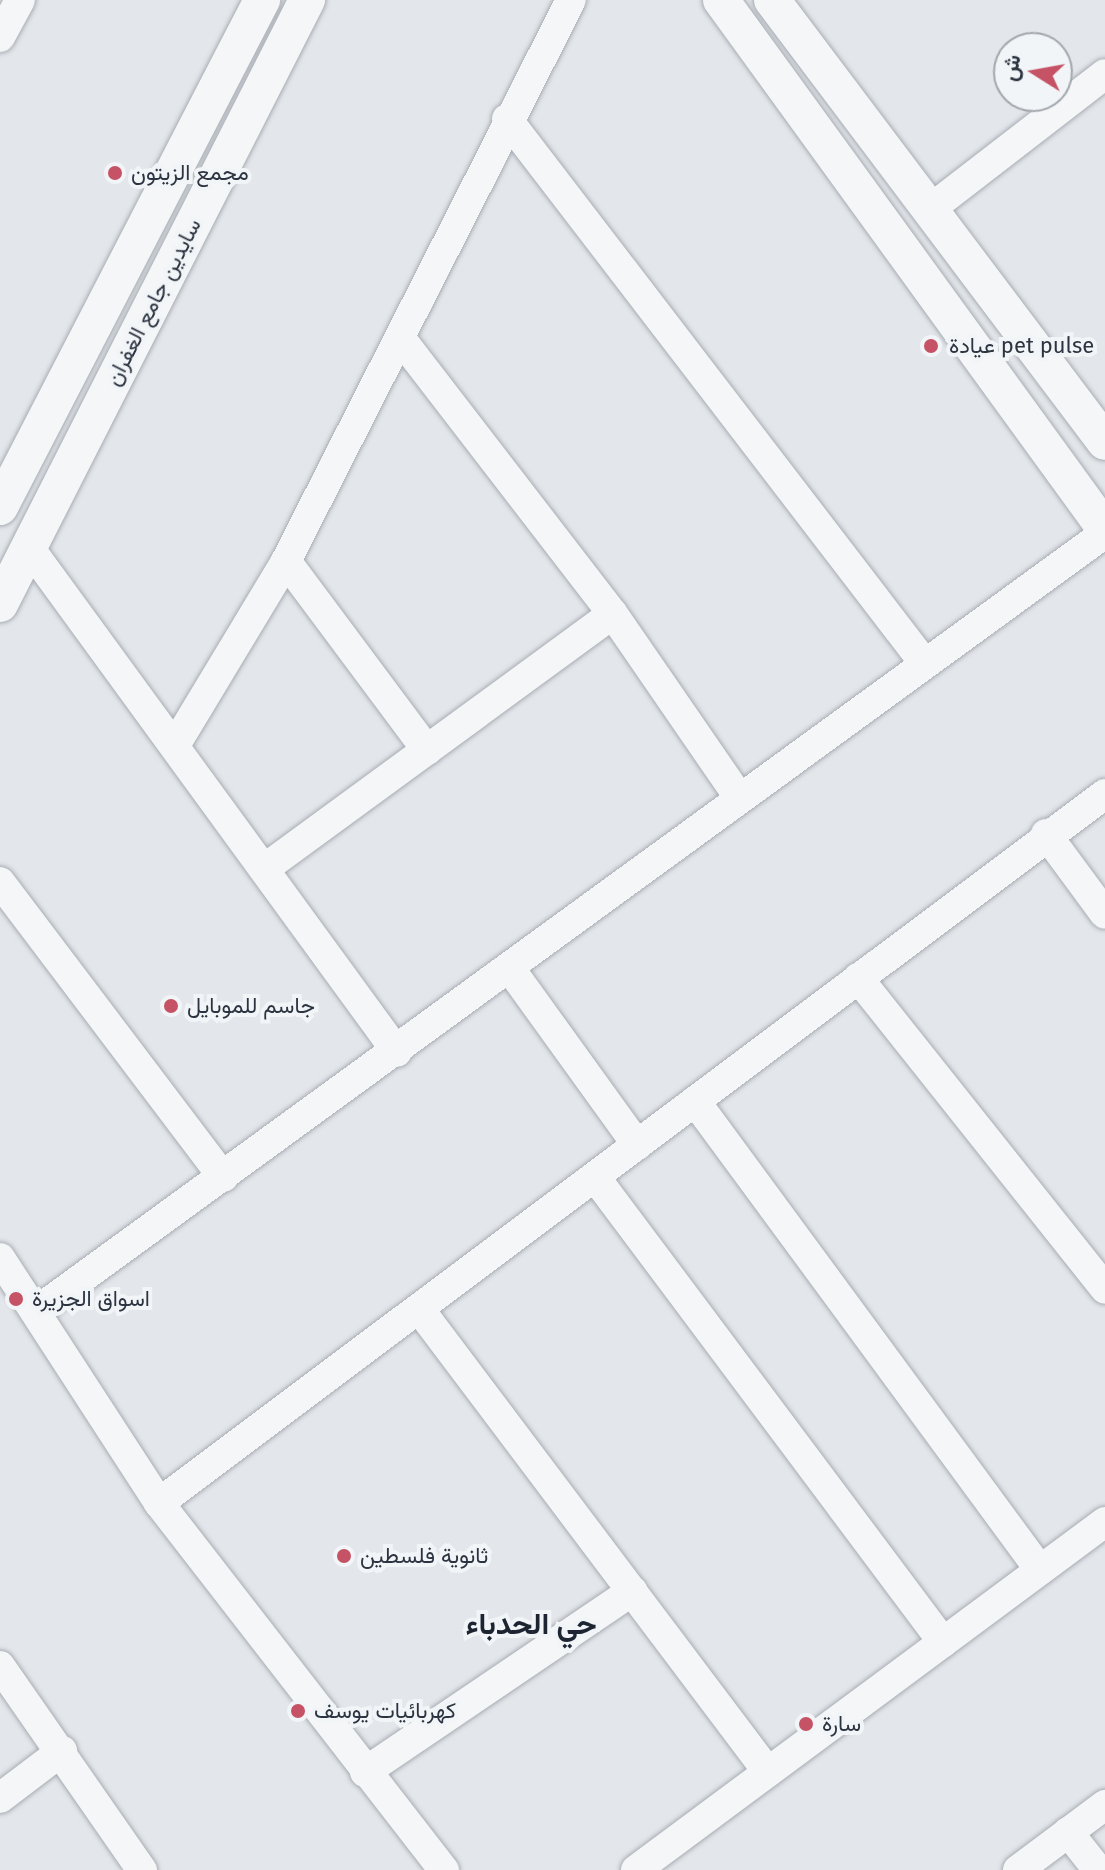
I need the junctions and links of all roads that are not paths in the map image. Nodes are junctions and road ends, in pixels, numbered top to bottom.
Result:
1 (262, 0) edge
2 (307, 0) edge
3 (571, 0) edge
4 (721, 0) edge
5 (773, 1) edge
6 (1105, 74) edge
7 (507, 119) junction
8 (933, 207) junction
9 (401, 339) junction
10 (1046, 362) junction
11 (1004, 389) junction
12 (1105, 442) edge
13 (0, 507) edge
14 (1105, 531) edge
15 (28, 546) junction
16 (286, 561) junction
17 (0, 604) edge
18 (613, 614) junction
19 (922, 660) junction
20 (177, 742) junction
21 (427, 750) junction
22 (1105, 794) edge
23 (739, 797) junction
24 (1046, 834) junction
25 (264, 869) junction
26 (0, 882) edge
27 (1105, 914) edge
28 (511, 970) junction
29 (858, 978) junction
30 (397, 1052) junction
31 (695, 1101) junction
32 (637, 1145) junction
33 (223, 1177) junction
34 (595, 1177) junction
35 (0, 1258) edge
36 (1105, 1289) edge
37 (38, 1310) junction
38 (420, 1310) junction
39 (159, 1503) junction
40 (1105, 1522) edge
41 (1040, 1570) junction
42 (632, 1591) junction
43 (943, 1642) junction
44 (0, 1666) edge
45 (62, 1751) junction
46 (365, 1772) junction
47 (768, 1772) junction
48 (0, 1798) edge
49 (1105, 1805) edge
50 (1068, 1832) junction
51 (142, 1870) edge
52 (444, 1870) edge
53 (636, 1870) edge
54 (1018, 1870) edge
55 (1098, 1870) edge

1 - 13 street, سايدين جامع الغفران
2 - 15 street, سايدين جامع الغفران
3 - 7 street
4 - 11 street
5 - 8 street
6 - 8 street
7 - 9 street
7 - 19 street
8 - 10 street
9 - 16 street
9 - 18 street
10 - 11 street
10 - 12 street
11 - 14 street
14 - 19 street
15 - 17 street, سايدين جامع الغفران
15 - 20 street
16 - 20 street
16 - 21 street
18 - 21 street
18 - 23 street
19 - 23 street
20 - 25 street
21 - 25 street
22 - 24 street
23 - 28 street
24 - 27 street
24 - 29 street
25 - 30 street
26 - 33 street
28 - 30 street
28 - 32 street
29 - 31 street
29 - 36 street
30 - 33 street
31 - 32 street
31 - 41 street
32 - 34 street
33 - 37 street
34 - 38 street
34 - 43 street
35 - 37 street
37 - 39 street
38 - 39 street
38 - 42 street
39 - 46 street
40 - 41 street
41 - 43 street
42 - 46 street
42 - 47 street
43 - 47 street
44 - 45 street
45 - 48 street
45 - 51 street
46 - 52 street
47 - 53 street
49 - 50 street
50 - 54 street
50 - 55 street

